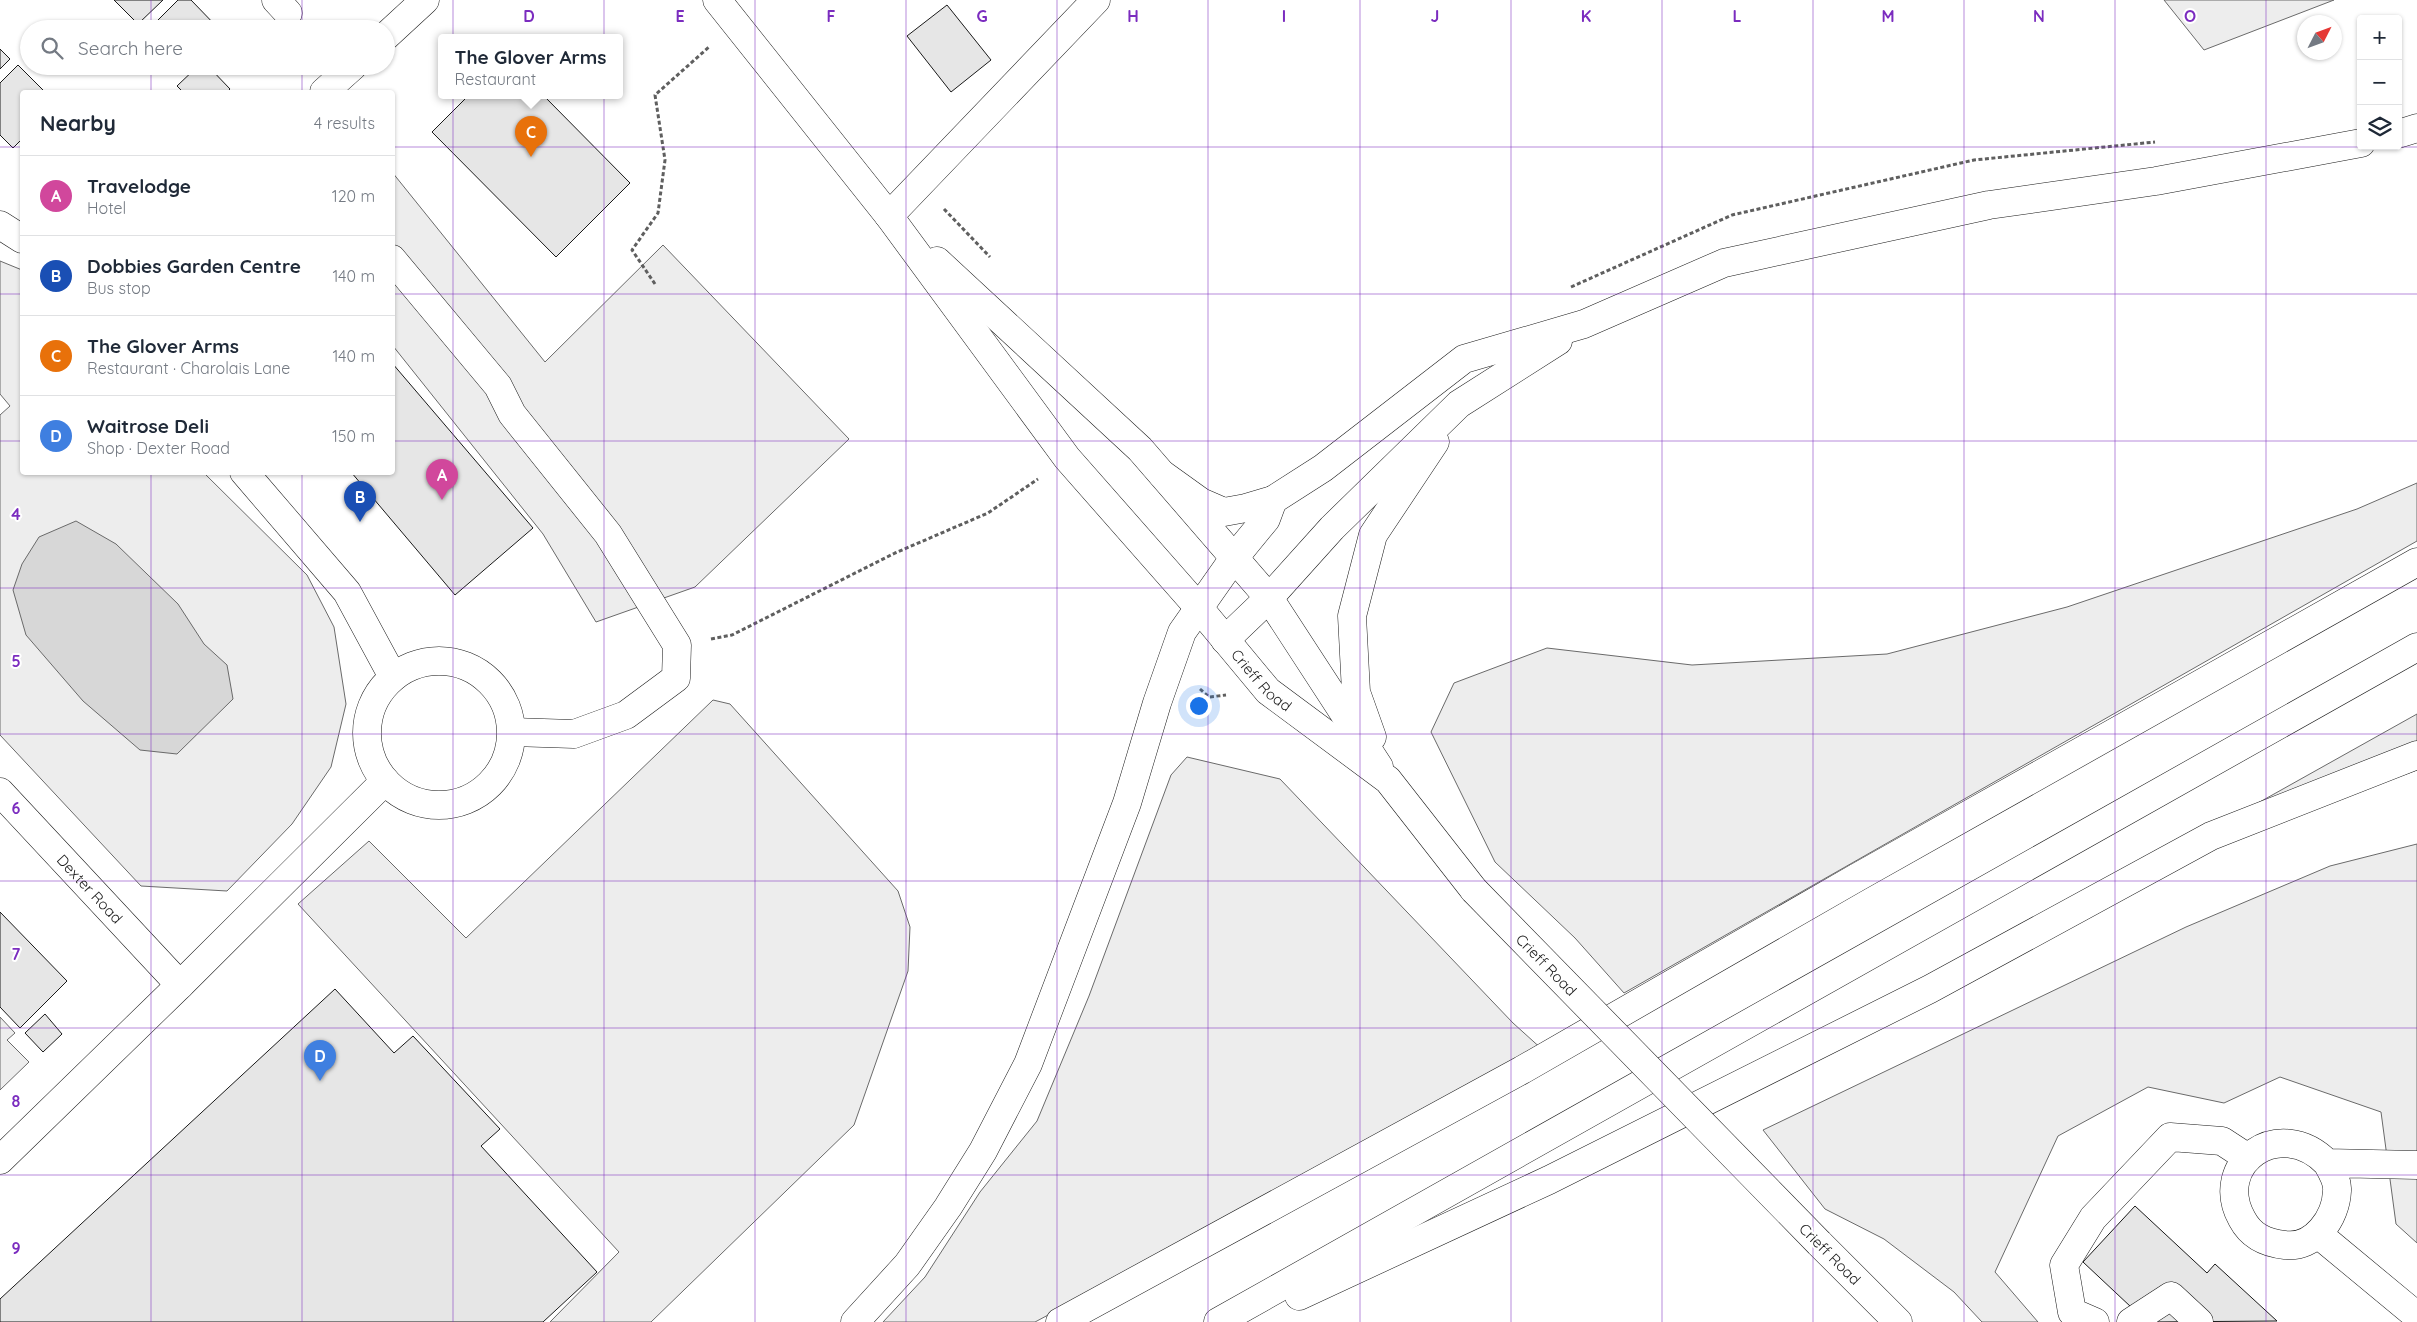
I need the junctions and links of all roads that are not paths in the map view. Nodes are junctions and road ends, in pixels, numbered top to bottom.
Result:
1 (425, 0) edge
2 (717, 0) edge
3 (1096, 0) edge
4 (395, 28) edge
5 (343, 75) edge
6 (326, 90) edge
7 (2417, 128) edge
8 (2402, 133) edge
9 (2357, 144) edge
10 (889, 216) junction
11 (0, 225) edge
12 (20, 238) edge
13 (395, 263) edge
14 (1584, 324) junction
15 (1459, 404) junction
16 (1162, 474) junction
17 (247, 475) edge
18 (1274, 500) junction
19 (1234, 558) junction
20 (2417, 562) edge
21 (1269, 598) junction
22 (1199, 608) junction
23 (1225, 640) junction
24 (2417, 647) edge
25 (393, 677) junction
26 (512, 732) junction
27 (2417, 755) edge
28 (1388, 780) junction
29 (384, 781) junction
30 (4, 804) edge
31 (180, 985) junction
32 (2248, 1158) junction
33 (0, 1160) edge
34 (2327, 1163) junction
35 (2416, 1165) edge
36 (2318, 1234) junction
37 (2417, 1316) edge
38 (855, 1322) edge
39 (1060, 1322) edge
40 (1218, 1322) edge
41 (1243, 1322) edge
42 (1898, 1322) edge
43 (2095, 1322) edge
44 (2131, 1322) edge
45 (2199, 1322) edge

1 - 4 main road
2 - 10 main road
3 - 10 main road
5 - 6 main road
7 - 8 main road
9 - 14 main road
10 - 16 main road
10 - 22 main road, Crieff Road
11 - 12 main road
13 - 26 main road
14 - 15 main road
14 - 18 main road
15 - 21 main road
15 - 28 main road
16 - 18 main road
16 - 19 main road
17 - 25 main road
18 - 19 main road
19 - 21 main road
19 - 22 main road
20 - 39 main road
21 - 23 main road
21 - 28 main road
22 - 23 main road, Crieff Road
22 - 38 main road
23 - 28 main road, Crieff Road
24 - 40 main road
25 - 26 main road
25 - 29 main road
26 - 29 main road
27 - 41 main road
28 - 42 main road, Crieff Road, bridge
29 - 31 main road
30 - 31 main road, Dexter Road
31 - 33 main road
32 - 34 main road
32 - 36 main road
32 - 43 main road
34 - 35 main road
34 - 36 main road
36 - 37 main road
44 - 45 main road

